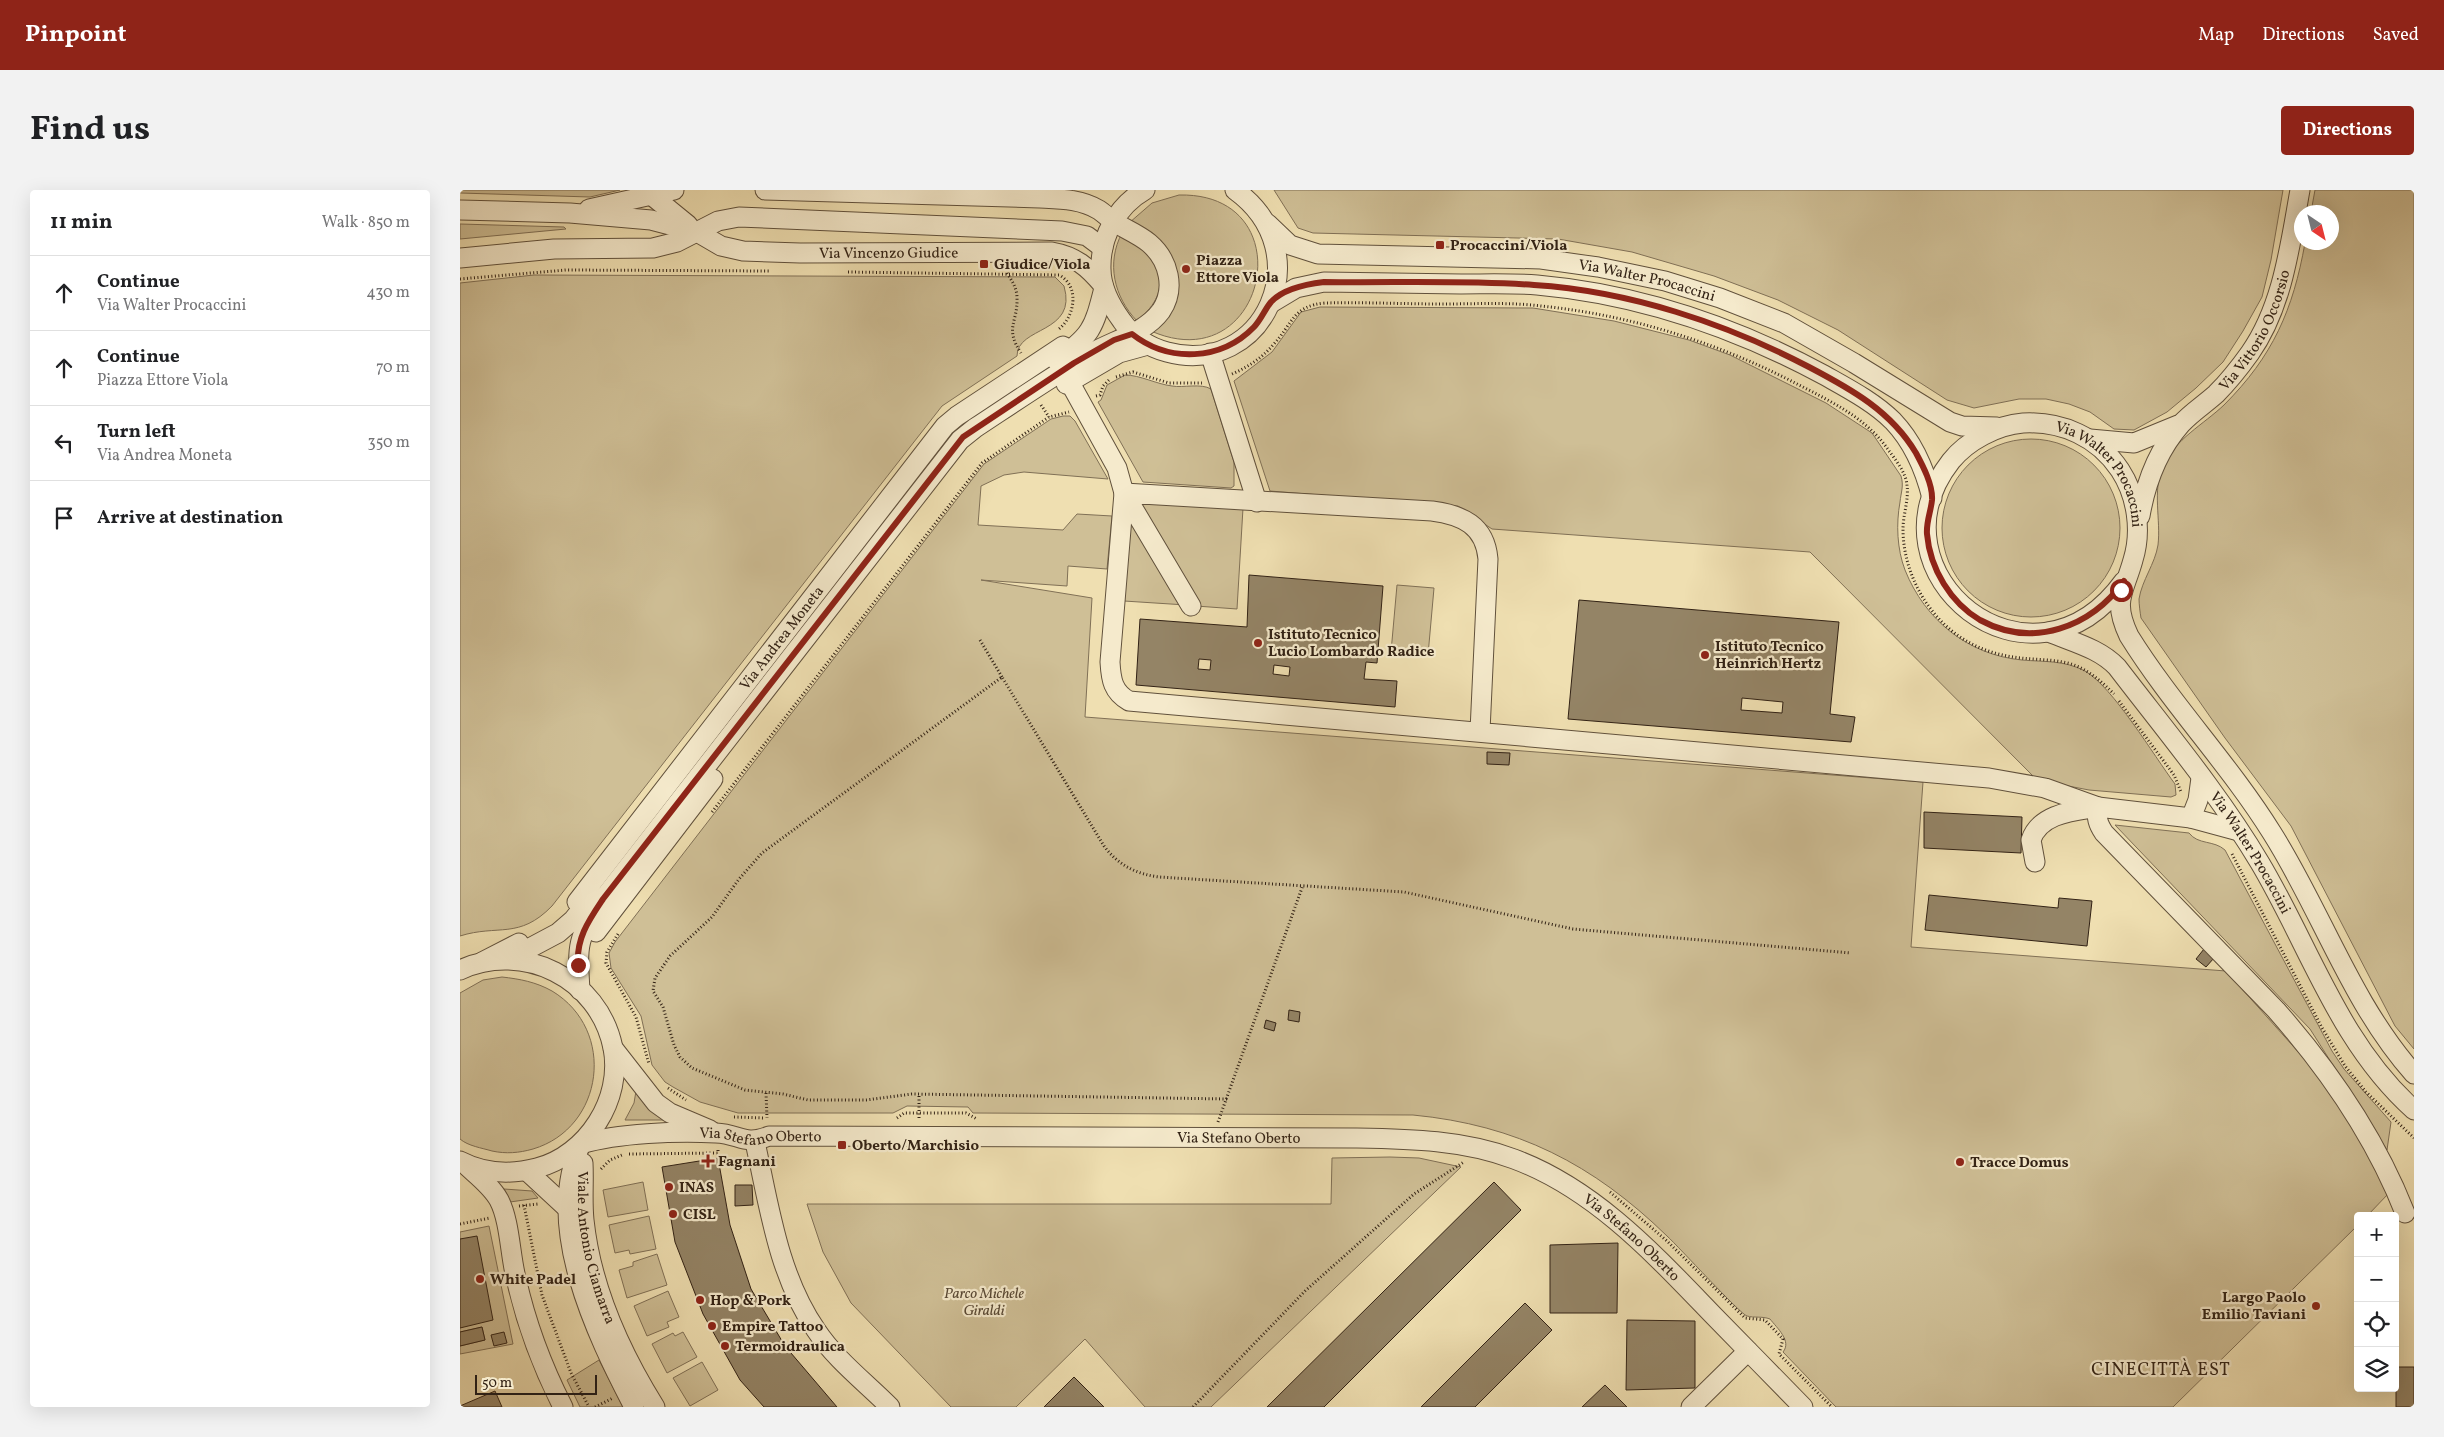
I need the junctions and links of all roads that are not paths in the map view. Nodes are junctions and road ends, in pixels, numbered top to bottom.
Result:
1 (674, 190) edge
2 (765, 190) edge
3 (1118, 190) edge
4 (1144, 190) edge
5 (1235, 190) edge
6 (2300, 190) edge
7 (648, 192) edge
8 (1070, 195) edge
9 (460, 210) edge
10 (570, 213) junction
11 (1115, 218) junction
12 (1268, 224) junction
13 (1036, 229) junction
14 (698, 232) junction
15 (1102, 248) junction
16 (460, 258) edge
17 (1103, 286) junction
18 (1271, 302) junction
19 (1140, 340) junction
20 (1210, 353) junction
21 (1069, 381) junction
22 (2182, 423) junction
23 (2004, 427) junction
24 (2090, 439) junction
25 (1124, 493) junction
26 (1932, 498) junction
27 (1257, 502) junction
28 (904, 504) junction
29 (2138, 526) junction
30 (879, 536) junction
31 (2124, 581) junction
32 (1191, 606) dead end
33 (2049, 632) junction
34 (1480, 731) junction
35 (2201, 778) junction
36 (2098, 807) junction
37 (2190, 818) junction
38 (2239, 831) junction
39 (2034, 862) dead end
40 (509, 959) junction
41 (482, 962) junction
42 (460, 970) edge
43 (580, 990) junction
44 (613, 1048) junction
45 (2414, 1074) edge
46 (2414, 1110) edge
47 (718, 1133) junction
48 (755, 1142) junction
49 (581, 1144) junction
50 (462, 1164) edge
51 (527, 1171) junction
52 (567, 1208) junction
53 (2405, 1213) dead end
54 (1748, 1351) junction
55 (563, 1407) edge
56 (634, 1407) edge
57 (654, 1407) edge
58 (890, 1407) edge
59 (1691, 1407) edge
60 (1803, 1407) edge

1 - 7 street, Via Vincenzo Giudice
2 - 8 street
3 - 11 street
4 - 11 street
5 - 12 street
6 - 22 street, Via Vittorio Occorsio
7 - 10 street, Via Vincenzo Giudice
7 - 14 street
8 - 11 street
8 - 13 street
9 - 10 street, Via Vincenzo Giudice
10 - 14 street, Via Vincenzo Giudice
11 - 15 street
11 - 19 street
12 - 18 street
12 - 23 street, Via Walter Procaccini
13 - 14 street, Via Vincenzo Giudice
13 - 15 street, Via Vincenzo Giudice
14 - 16 street, Via Vincenzo Giudice
14 - 17 street, Via Vincenzo Giudice
15 - 17 street
17 - 19 street
17 - 28 street, Via Andrea Moneta
18 - 20 street
18 - 26 street, Via Walter Procaccini
19 - 20 street
19 - 21 street, Via Andrea Moneta
19 - 28 street, Via Andrea Moneta
20 - 27 street
21 - 25 street
21 - 28 street, Via Andrea Moneta
22 - 24 street, Via Vittorio Occorsio
22 - 29 street, Via Vittorio Occorsio
23 - 24 street, Via Walter Procaccini
23 - 26 street, Via Walter Procaccini
24 - 29 street, Via Walter Procaccini
25 - 27 street
25 - 32 street
25 - 34 street
26 - 33 street, Via Walter Procaccini
27 - 34 street
28 - 30 street, Via Andrea Moneta
28 - 30 street, Via Andrea Moneta
29 - 31 street, Via Walter Procaccini
30 - 40 street, Via Andrea Moneta
30 - 41 street, Via Andrea Moneta
30 - 43 street, Via Andrea Moneta
31 - 33 street, Via Walter Procaccini
31 - 45 street, Via Walter Procaccini
33 - 35 street, Via Walter Procaccini
34 - 36 street
35 - 37 street
35 - 38 street, Via Walter Procaccini
36 - 37 street
36 - 39 street
36 - 53 street
37 - 38 street
38 - 46 street, Via Walter Procaccini
40 - 41 street
40 - 43 street
41 - 42 street
43 - 44 street
44 - 47 street
44 - 49 street
47 - 48 street, Via Stefano Oberto
47 - 49 street, Via Stefano Oberto
48 - 54 street, Via Stefano Oberto
48 - 58 street
49 - 51 street
49 - 52 street, Viale Antonio Ciamarra
49 - 57 street, Viale Antonio Ciamarra
50 - 51 street
50 - 55 street
51 - 52 street, Viale Antonio Ciamarra
52 - 56 street, Viale Antonio Ciamarra
54 - 59 street
54 - 60 street, Via Stefano Oberto

